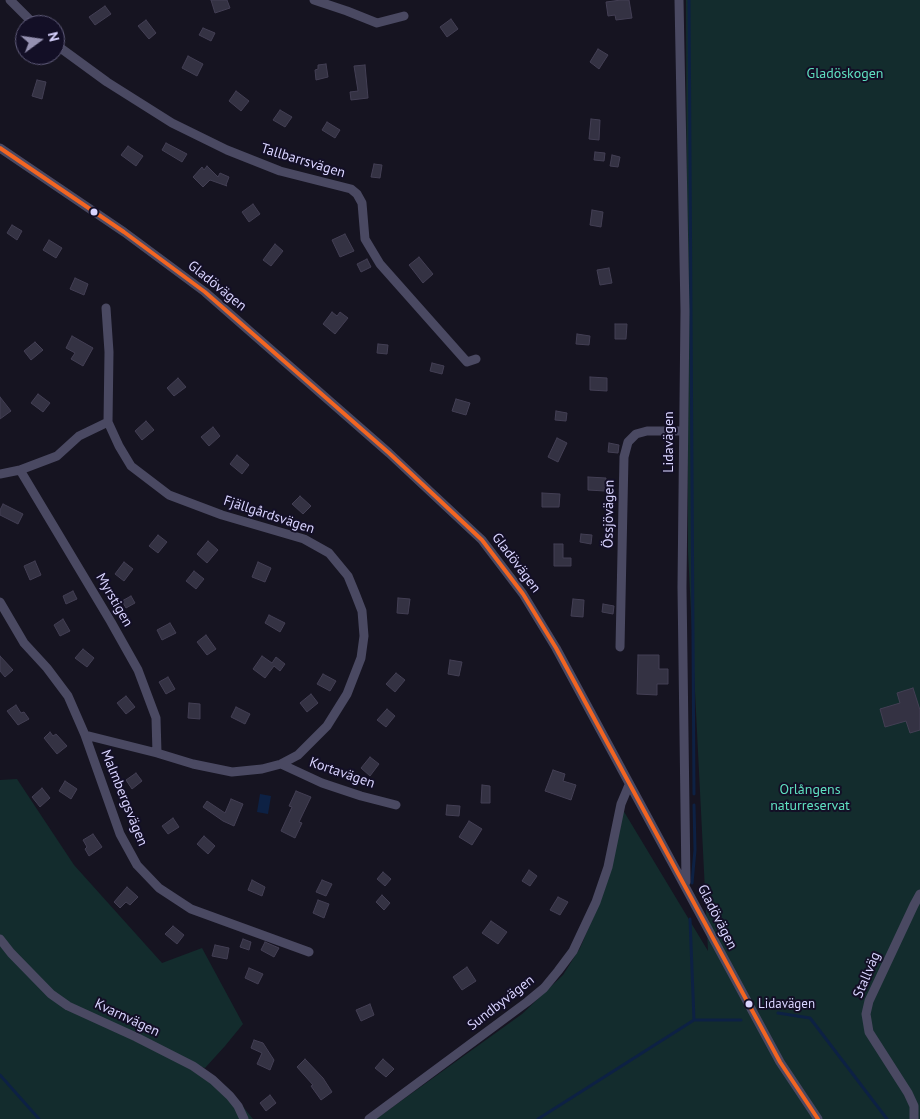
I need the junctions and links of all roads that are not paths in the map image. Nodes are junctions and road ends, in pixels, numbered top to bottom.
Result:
1 (10, 0) edge
2 (314, 0) edge
3 (679, 0) edge
4 (25, 15) edge
5 (404, 16) dead end
6 (65, 51) edge
7 (0, 148) edge
8 (106, 308) dead end
9 (476, 359) dead end
10 (108, 422) junction
11 (683, 431) junction
12 (20, 470) junction
13 (0, 474) edge
14 (0, 602) edge
15 (620, 647) dead end
16 (85, 735) junction
17 (157, 753) junction
18 (281, 764) junction
19 (630, 785) junction
20 (396, 805) dead end
21 (686, 885) junction
22 (920, 894) edge
23 (0, 939) edge
24 (308, 952) dead end
25 (244, 1119) edge
26 (369, 1119) edge
27 (818, 1119) edge
28 (914, 1119) edge

1 - 4 street
2 - 5 street
3 - 11 street, Lidavägen
6 - 9 street, Tallbarrsvägen
7 - 19 street, Gladövägen
8 - 10 street, Fjällgårdsvägen
10 - 12 street
10 - 18 street, Fjällgårdsvägen
11 - 15 street, Össjövägen
11 - 21 street, Lidavägen
12 - 13 street
12 - 17 street, Myrstigen
14 - 16 street, Malmbergsvägen
16 - 17 street, Fjällgårdsvägen
16 - 24 street, Malmbergsvägen
17 - 18 street, Fjällgårdsvägen
18 - 20 street, Kortavägen
19 - 21 street, Gladövägen
19 - 26 street, Sundbyvägen
21 - 27 street, Gladövägen
22 - 28 street, Stallväg
23 - 25 street, Kvarnvägen

